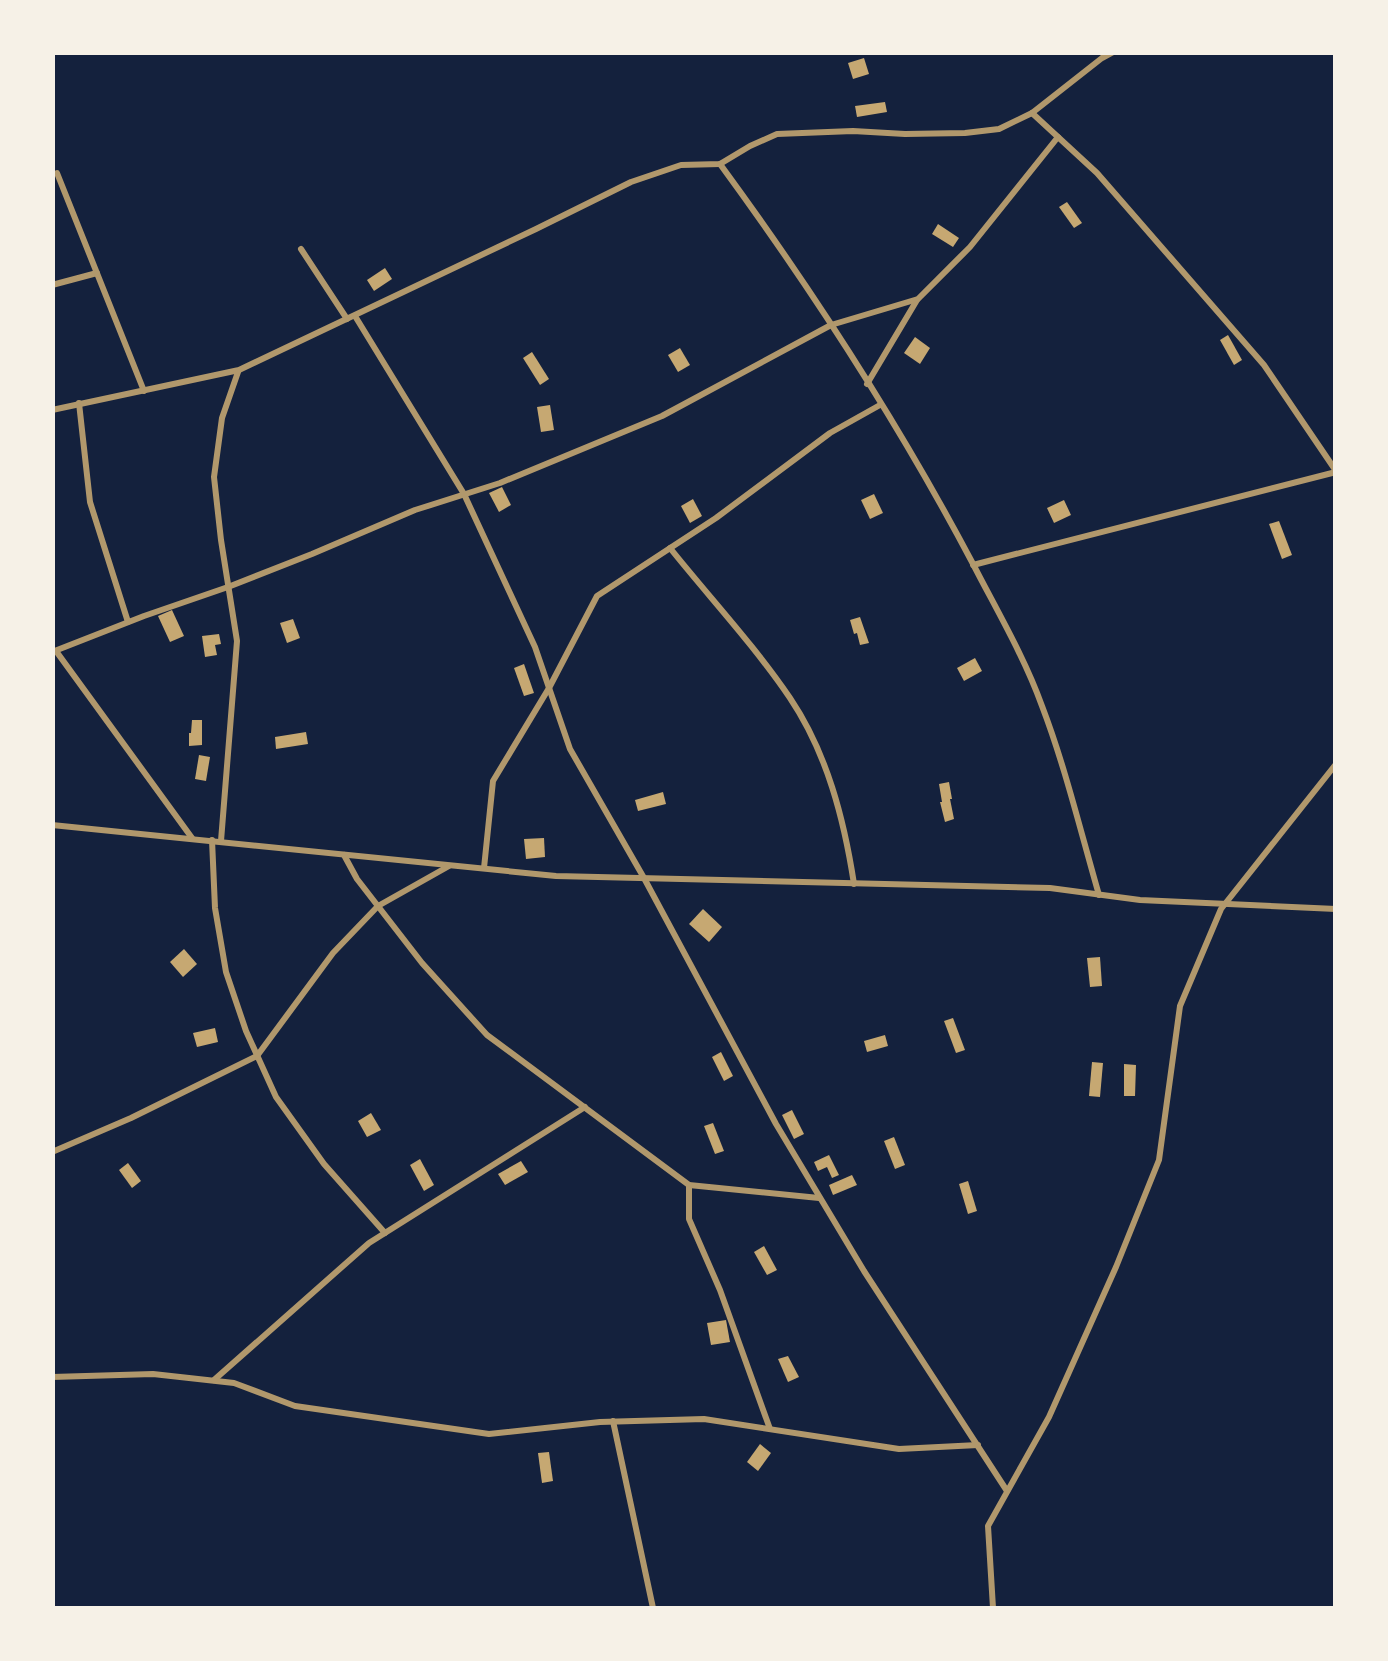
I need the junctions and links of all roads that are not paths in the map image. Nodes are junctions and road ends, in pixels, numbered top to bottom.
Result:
1 (1113, 52) edge
2 (1032, 114) junction
3 (1058, 137) junction
4 (720, 164) junction
5 (57, 173) dead end
6 (301, 249) dead end
7 (97, 274) junction
8 (52, 285) edge
9 (918, 299) junction
10 (351, 318) junction
11 (831, 325) junction
12 (238, 370) junction
13 (867, 384) junction
14 (144, 391) junction
15 (79, 404) junction
16 (880, 405) junction
17 (52, 410) edge
18 (1336, 472) edge
19 (464, 494) junction
20 (670, 548) junction
21 (973, 565) junction
22 (228, 586) junction
23 (128, 622) junction
24 (54, 652) edge
25 (549, 688) junction
26 (1336, 764) edge
27 (52, 824) edge
28 (192, 838) junction
29 (217, 840) junction
30 (344, 854) junction
31 (450, 865) junction
32 (484, 868) junction
33 (644, 878) junction
34 (854, 884) junction
35 (1100, 895) junction
36 (1227, 902) junction
37 (378, 906) junction
38 (1336, 909) edge
39 (258, 1056) junction
40 (585, 1107) junction
41 (52, 1152) edge
42 (688, 1185) junction
43 (820, 1198) junction
44 (385, 1233) junction
45 (52, 1377) edge
46 (213, 1380) junction
47 (613, 1421) junction
48 (770, 1429) junction
49 (978, 1444) junction
50 (1008, 1491) junction
51 (653, 1608) edge
52 (993, 1608) edge

1 - 2 street
2 - 3 street
2 - 4 street
3 - 9 street
3 - 18 street
4 - 10 street
4 - 11 street
5 - 7 street
6 - 10 street
7 - 8 street
7 - 14 street
9 - 11 street
9 - 13 street
10 - 12 street
10 - 19 street
11 - 13 street
11 - 19 street
12 - 14 street
12 - 22 street
13 - 16 street
14 - 15 street
15 - 17 street
15 - 23 street
16 - 20 street
16 - 21 street
18 - 21 street
19 - 22 street
19 - 25 street
20 - 25 street
20 - 34 street
21 - 35 street
22 - 23 street
22 - 29 street
23 - 24 street
24 - 28 street
25 - 32 street
25 - 33 street
26 - 36 street
27 - 28 street
28 - 29 street
29 - 30 street
29 - 39 street
30 - 31 street
30 - 37 street
31 - 32 street
31 - 37 street
32 - 33 street
33 - 34 street
33 - 43 street
34 - 35 street
35 - 36 street
36 - 38 street
36 - 50 street
37 - 39 street
37 - 40 street
39 - 41 street
39 - 44 street
40 - 42 street
40 - 44 street
42 - 43 street
42 - 48 street
43 - 49 street
44 - 46 street
45 - 46 street
46 - 47 street
47 - 48 street
47 - 51 street
48 - 49 street
49 - 50 street
50 - 52 street

